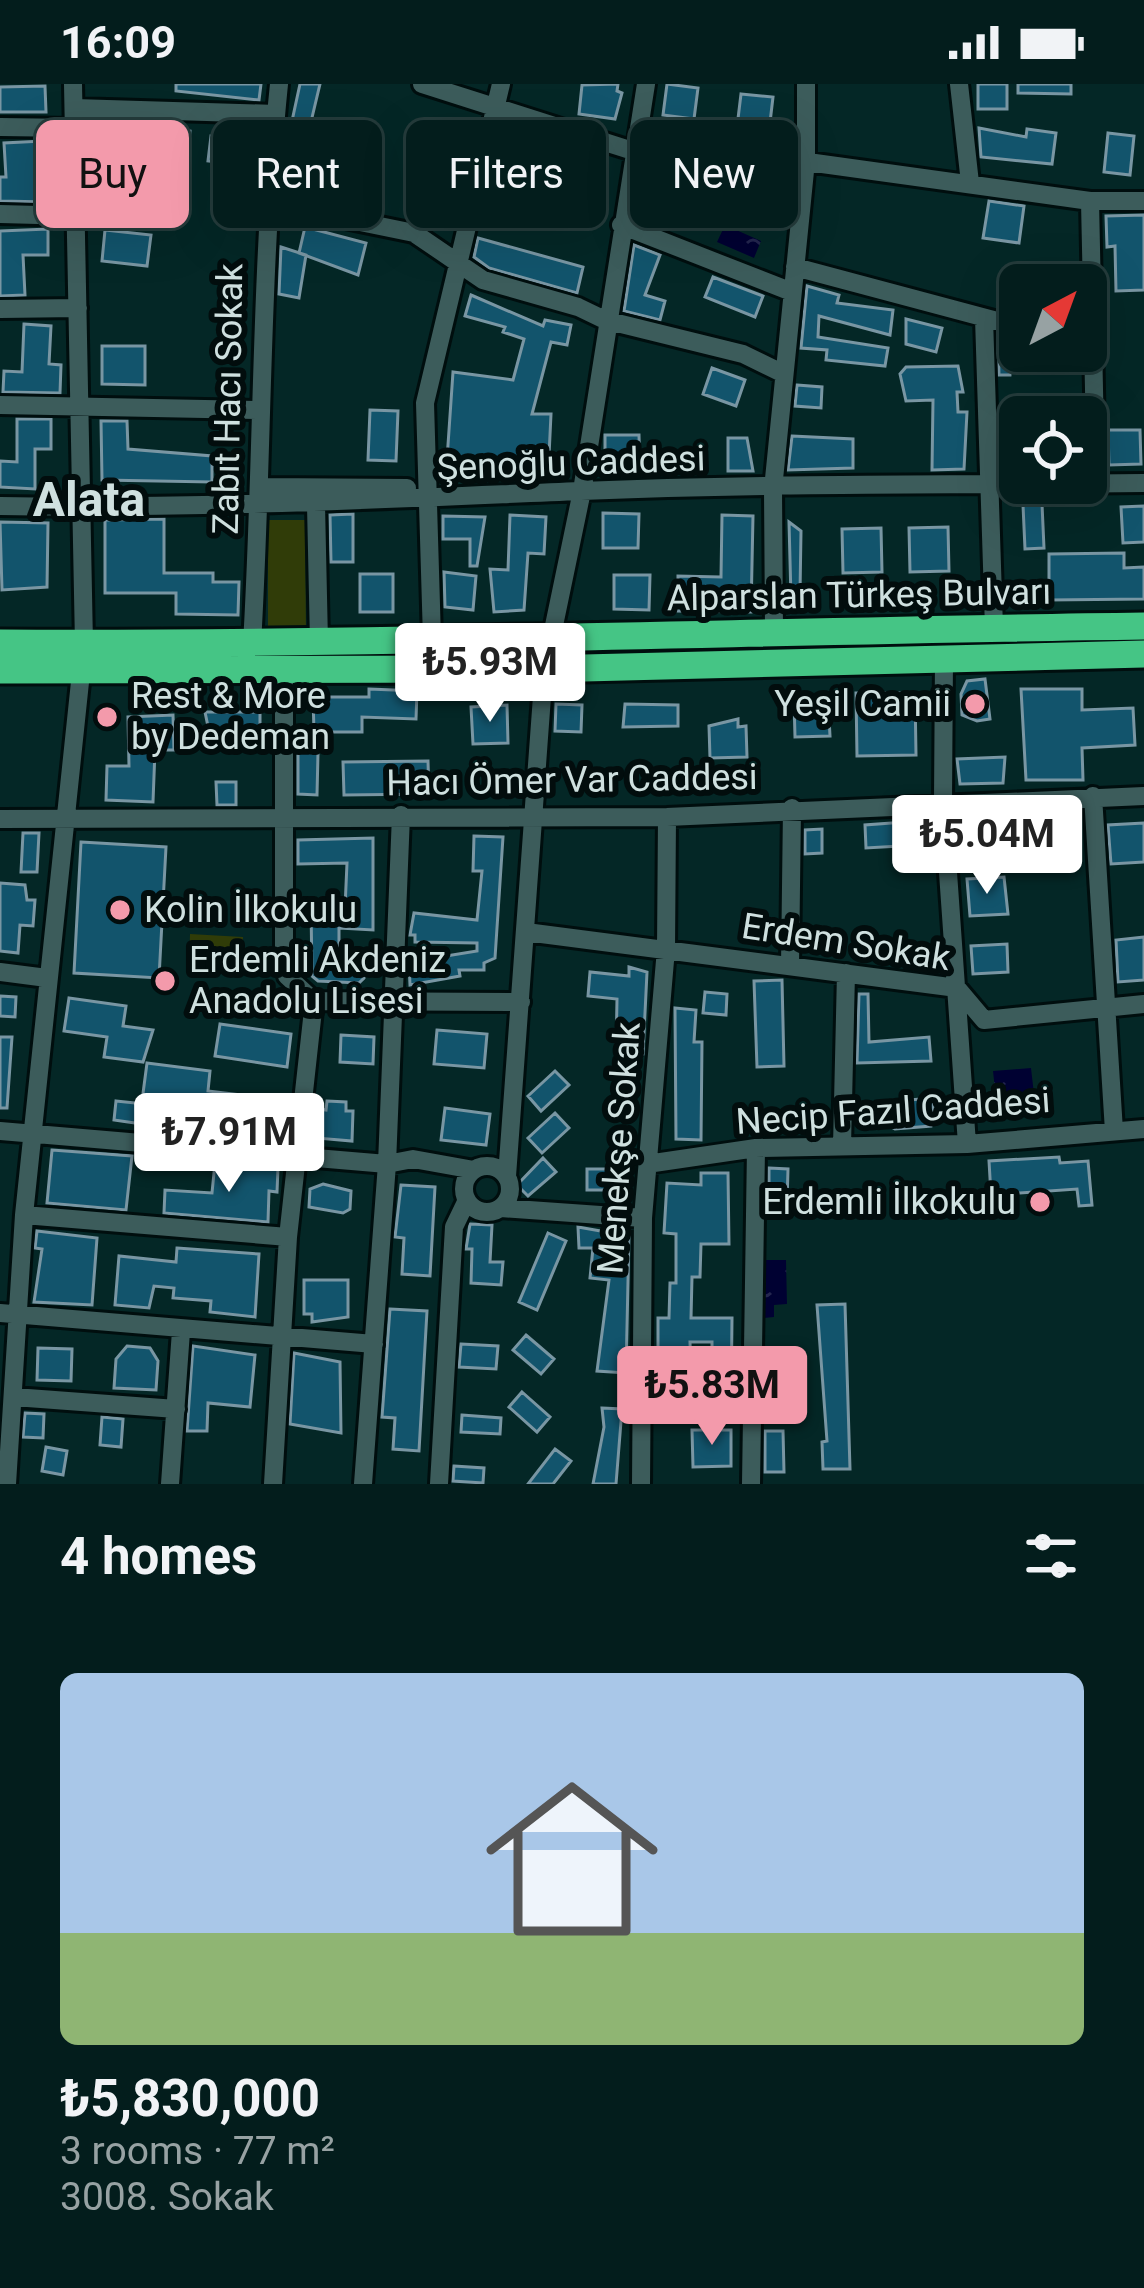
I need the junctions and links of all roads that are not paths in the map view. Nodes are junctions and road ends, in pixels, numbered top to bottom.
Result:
1 (73, 84) edge
2 (280, 84) edge
3 (422, 84) edge
4 (501, 84) edge
5 (646, 84) edge
6 (806, 84) edge
7 (959, 84) edge
8 (497, 105) junction
9 (276, 114) junction
10 (74, 118) junction
11 (276, 120) edge
12 (639, 120) edge
13 (0, 128) edge
14 (630, 150) edge
15 (798, 161) edge
16 (806, 161) junction
17 (630, 170) edge
18 (970, 183) junction
19 (1144, 200) edge
20 (1090, 201) junction
21 (0, 214) edge
22 (36, 215) edge
23 (621, 225) junction
24 (382, 226) edge
25 (76, 228) edge
26 (266, 228) edge
27 (458, 263) junction
28 (1090, 264) edge
29 (795, 267) junction
30 (792, 292) junction
31 (78, 308) junction
32 (0, 310) edge
33 (984, 317) junction
34 (605, 320) junction
35 (999, 322) edge
36 (784, 374) junction
37 (0, 405) edge
38 (80, 405) junction
39 (260, 410) junction
40 (1107, 483) edge
41 (1144, 483) edge
42 (999, 487) edge
43 (407, 488) dead end
44 (988, 488) junction
45 (773, 489) junction
46 (582, 491) junction
47 (261, 494) junction
48 (427, 502) junction
49 (316, 505) junction
50 (0, 506) edge
51 (82, 507) junction
52 (1144, 626) edge
53 (994, 628) junction
54 (774, 629) junction
55 (432, 639) junction
56 (551, 640) junction
57 (319, 642) junction
58 (0, 643) edge
59 (85, 644) junction
60 (253, 644) junction
61 (1144, 654) edge
62 (944, 659) junction
63 (544, 669) junction
64 (0, 670) edge
65 (284, 671) junction
66 (78, 672) junction
67 (1094, 796) junction
68 (1144, 796) edge
69 (943, 801) junction
70 (792, 808) junction
71 (401, 815) junction
72 (537, 816) junction
73 (667, 817) junction
74 (64, 818) junction
75 (0, 819) edge
76 (284, 820) junction
77 (526, 932) junction
78 (666, 949) junction
79 (790, 965) junction
80 (0, 972) edge
81 (846, 973) junction
82 (47, 978) junction
83 (957, 988) junction
84 (314, 1001) junction
85 (521, 1002) junction
86 (1144, 1004) edge
87 (394, 1005) junction
88 (1104, 1009) junction
89 (1144, 1130) edge
90 (0, 1131) edge
91 (32, 1131) junction
92 (1114, 1131) junction
93 (967, 1144) junction
94 (842, 1146) junction
95 (756, 1148) junction
96 (299, 1156) junction
97 (387, 1164) junction
98 (647, 1164) junction
99 (473, 1170) junction
100 (507, 1176) junction
101 (467, 1200) junction
102 (501, 1208) junction
103 (24, 1215) junction
104 (643, 1218) junction
105 (288, 1238) junction
106 (9, 1313) edge
107 (181, 1331) junction
108 (281, 1337) junction
109 (374, 1344) junction
110 (14, 1397) junction
111 (176, 1409) junction
112 (5, 1452) edge
113 (7, 1484) edge
114 (170, 1484) edge
115 (273, 1484) edge
116 (363, 1484) edge
117 (439, 1484) edge
118 (641, 1484) edge
119 (752, 1484) edge

1 - 10 street
2 - 9 street
3 - 8 street
4 - 8 street
5 - 12 street
6 - 16 street
7 - 18 street
8 - 14 street
8 - 27 street
9 - 10 street
9 - 11 street, Zabıt Hacı Sokak
10 - 13 street
15 - 16 street
16 - 18 street
16 - 29 street
17 - 23 street
18 - 20 street
19 - 20 street
20 - 28 street
21 - 22 street
23 - 30 street
23 - 34 street
24 - 27 street
25 - 31 street
26 - 39 street, Zabıt Hacı Sokak
27 - 34 street
27 - 48 street
29 - 30 street
29 - 33 street
30 - 36 street
31 - 32 street
31 - 38 street
33 - 35 street
33 - 44 street
34 - 36 street
34 - 46 street
36 - 45 street
37 - 38 street
38 - 39 street
38 - 51 street
39 - 47 street, Zabıt Hacı Sokak
40 - 41 street, Şenoğlu Caddesi
42 - 44 street, Şenoğlu Caddesi
43 - 47 street
44 - 45 street, Şenoğlu Caddesi
44 - 53 street
45 - 46 street, Şenoğlu Caddesi
45 - 54 street
46 - 48 street, Şenoğlu Caddesi
46 - 56 street
47 - 49 street, Şenoğlu Caddesi
47 - 51 street, Şenoğlu Caddesi
47 - 60 street, Zabıt Hacı Sokak
48 - 49 street, Şenoğlu Caddesi
48 - 55 street
49 - 57 street
50 - 51 street, Şenoğlu Caddesi
51 - 59 street
52 - 53 highway, Alparslan Türkeş Bulvarı
53 - 54 highway, Alparslan Türkeş Bulvarı
54 - 56 highway, Alparslan Türkeş Bulvarı
55 - 56 highway, Alparslan Türkeş Bulvarı
55 - 57 highway, Alparslan Türkeş Bulvarı
57 - 60 highway, Alparslan Türkeş Bulvarı
58 - 59 highway, Alparslan Türkeş Bulvarı
59 - 60 highway, Alparslan Türkeş Bulvarı
59 - 66 street
61 - 62 highway, Alparslan Türkeş Bulvarı
62 - 63 highway, Alparslan Türkeş Bulvarı
62 - 69 street
63 - 65 highway, Alparslan Türkeş Bulvarı
63 - 72 street
64 - 66 highway, Alparslan Türkeş Bulvarı
65 - 66 highway, Alparslan Türkeş Bulvarı
65 - 76 street
66 - 74 street
67 - 68 street, Hacı Ömer Var Caddesi
67 - 69 street, Hacı Ömer Var Caddesi
67 - 88 street
69 - 70 street, Hacı Ömer Var Caddesi
69 - 83 street
70 - 73 street, Hacı Ömer Var Caddesi
70 - 79 street
71 - 72 street, Hacı Ömer Var Caddesi
71 - 76 street, Hacı Ömer Var Caddesi
71 - 87 street
72 - 73 street, Hacı Ömer Var Caddesi
72 - 77 street
73 - 78 street, Menekşe Sokak
74 - 75 street, Hacı Ömer Var Caddesi
74 - 76 street, Hacı Ömer Var Caddesi
74 - 82 street
76 - 84 street
77 - 78 street, Erdem Sokak
77 - 85 street
78 - 79 street, Erdem Sokak
78 - 98 street, Menekşe Sokak
79 - 81 street, Erdem Sokak
80 - 82 street
81 - 83 street, Erdem Sokak
81 - 94 street
82 - 91 street
83 - 88 street, Erdem Sokak
83 - 93 street
84 - 87 street
84 - 96 street
85 - 87 street
85 - 100 street
86 - 88 street, Erdem Sokak
87 - 97 street
88 - 92 street
89 - 92 street, Necip Fazıl Caddesi
90 - 91 street
91 - 96 street
91 - 103 street
92 - 93 street, Necip Fazıl Caddesi
93 - 94 street, Necip Fazıl Caddesi
94 - 95 street, Necip Fazıl Caddesi
95 - 98 street, Necip Fazıl Caddesi
95 - 119 street
96 - 97 street
96 - 105 street
97 - 99 street
97 - 109 street
98 - 104 street, Menekşe Sokak
99 - 100 street
99 - 101 street
100 - 102 street
101 - 102 street
101 - 117 street
102 - 104 street
103 - 105 street
103 - 106 street
104 - 118 street, Menekşe Sokak
105 - 108 street
106 - 107 street
106 - 110 street
107 - 108 street
107 - 111 street
108 - 109 street
108 - 115 street
109 - 116 street
110 - 111 street
110 - 112 street
111 - 114 street
112 - 113 street

